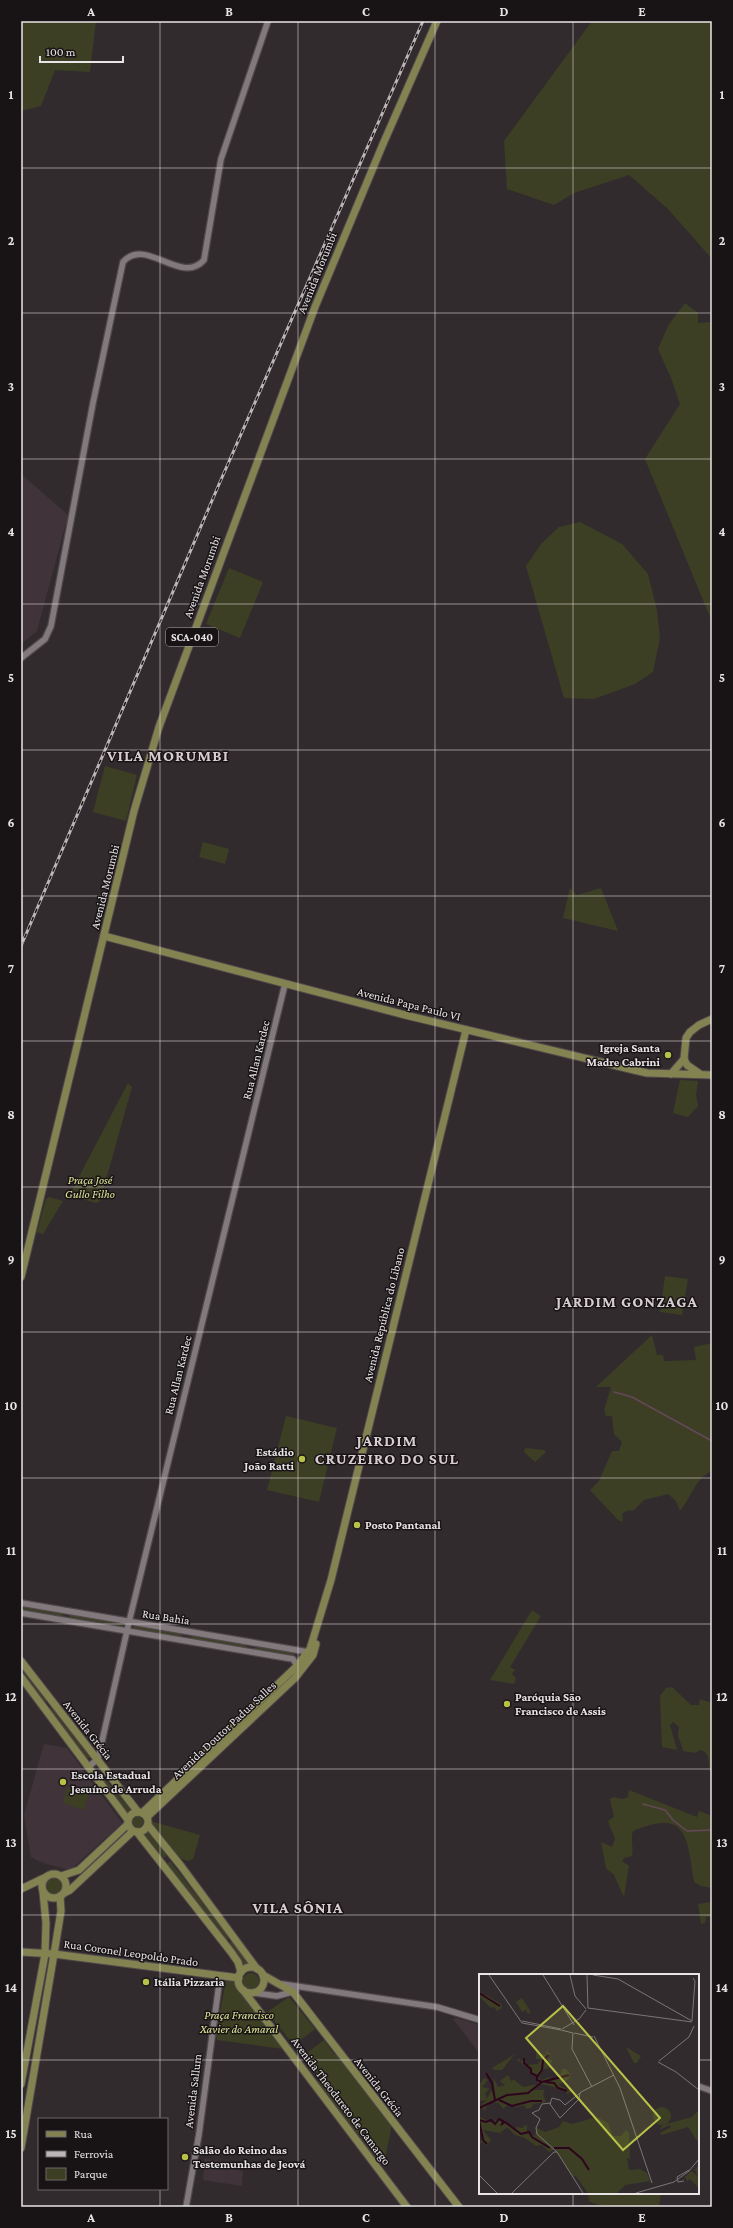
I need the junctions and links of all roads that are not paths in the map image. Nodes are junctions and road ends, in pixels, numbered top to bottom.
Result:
1 (268, 21) edge
2 (437, 21) edge
3 (21, 658) edge
4 (104, 936) junction
5 (286, 984) junction
6 (712, 1019) edge
7 (466, 1030) junction
8 (684, 1059) junction
9 (671, 1074) junction
10 (701, 1074) junction
11 (712, 1075) edge
12 (21, 1277) edge
13 (21, 1603) edge
14 (21, 1613) edge
15 (128, 1622) junction
16 (126, 1632) junction
17 (295, 1650) junction
18 (310, 1654) junction
19 (293, 1659) junction
20 (21, 1660) edge
21 (297, 1666) junction
22 (21, 1677) edge
23 (98, 1759) junction
24 (88, 1767) junction
25 (143, 1814) junction
26 (128, 1822) junction
27 (148, 1825) junction
28 (135, 1832) junction
29 (173, 1856) junction
30 (162, 1864) junction
31 (181, 1866) junction
32 (170, 1874) junction
33 (61, 1876) junction
34 (44, 1878) junction
35 (21, 1889) edge
36 (43, 1892) junction
37 (62, 1895) junction
38 (234, 1938) junction
39 (225, 1945) junction
40 (21, 1952) edge
41 (45, 1954) junction
42 (54, 1954) junction
43 (257, 1969) junction
44 (240, 1975) junction
45 (262, 1975) junction
46 (220, 1977) junction
47 (279, 1984) junction
48 (301, 1987) junction
49 (243, 1990) junction
50 (293, 1992) junction
51 (255, 1993) junction
52 (479, 2020) edge
53 (21, 2084) edge
54 (699, 2086) edge
55 (712, 2091) edge
56 (21, 2148) edge
57 (186, 2207) edge
58 (407, 2207) edge
59 (459, 2207) edge

1 - 3 street
2 - 4 main road, Avenida Morumbi / SCA-040
4 - 5 main road, Avenida Papa Paulo VI
4 - 12 main road, Avenida Morumbi / SCA-040
5 - 7 main road, Avenida Papa Paulo VI
5 - 15 street, Rua Allan Kardec
6 - 8 main road
7 - 9 main road, Avenida Papa Paulo VI
7 - 18 main road, Avenida República do Libano
8 - 9 main road
8 - 10 main road
9 - 10 main road, Avenida Papa Paulo VI
10 - 11 main road, Avenida Papa Paulo VI
13 - 15 street, Rua Bahia
14 - 16 street, Rua Bahia
15 - 16 street, Rua Allan Kardec
15 - 17 street, Rua Bahia
16 - 19 street, Rua Bahia
16 - 23 street, Rua Allan Kardec
17 - 18 street, Rua Bahia
17 - 19 street
18 - 21 main road, Avenida Doutor Padua Salles
18 - 25 main road, Avenida Doutor Padua Salles
19 - 21 street
20 - 23 main road, Avenida Grécia
21 - 25 main road, Avenida Doutor Padua Salles
22 - 24 main road, Avenida Grécia
23 - 24 street
23 - 25 main road, Avenida Grécia
24 - 26 main road, Avenida Grécia
25 - 26 main road
25 - 27 main road
26 - 28 main road
26 - 33 main road
27 - 28 main road
27 - 29 main road
28 - 30 main road
28 - 37 main road
29 - 30 main road
29 - 31 main road
30 - 32 main road
31 - 32 main road
31 - 38 main road
32 - 39 main road
33 - 34 main road
33 - 37 main road
34 - 35 main road
34 - 36 main road
36 - 37 main road
36 - 41 main road
37 - 42 main road
38 - 39 main road
38 - 43 main road
39 - 44 main road
40 - 41 main road, Rua Coronel Leopoldo Prado
41 - 42 main road, Rua Coronel Leopoldo Prado
41 - 53 main road
42 - 46 main road, Rua Coronel Leopoldo Prado
42 - 56 main road
43 - 44 main road
43 - 45 main road
44 - 46 main road, Rua Coronel Leopoldo Prado
44 - 49 main road
45 - 47 main road
45 - 51 main road
46 - 57 street, Avenida Sallum
47 - 48 street
47 - 50 main road, Avenida Grécia
48 - 50 street
48 - 52 street
49 - 51 main road
49 - 58 main road, Avenida Theodureto de Camargo
50 - 51 street
50 - 59 main road, Avenida Grécia
54 - 55 street

